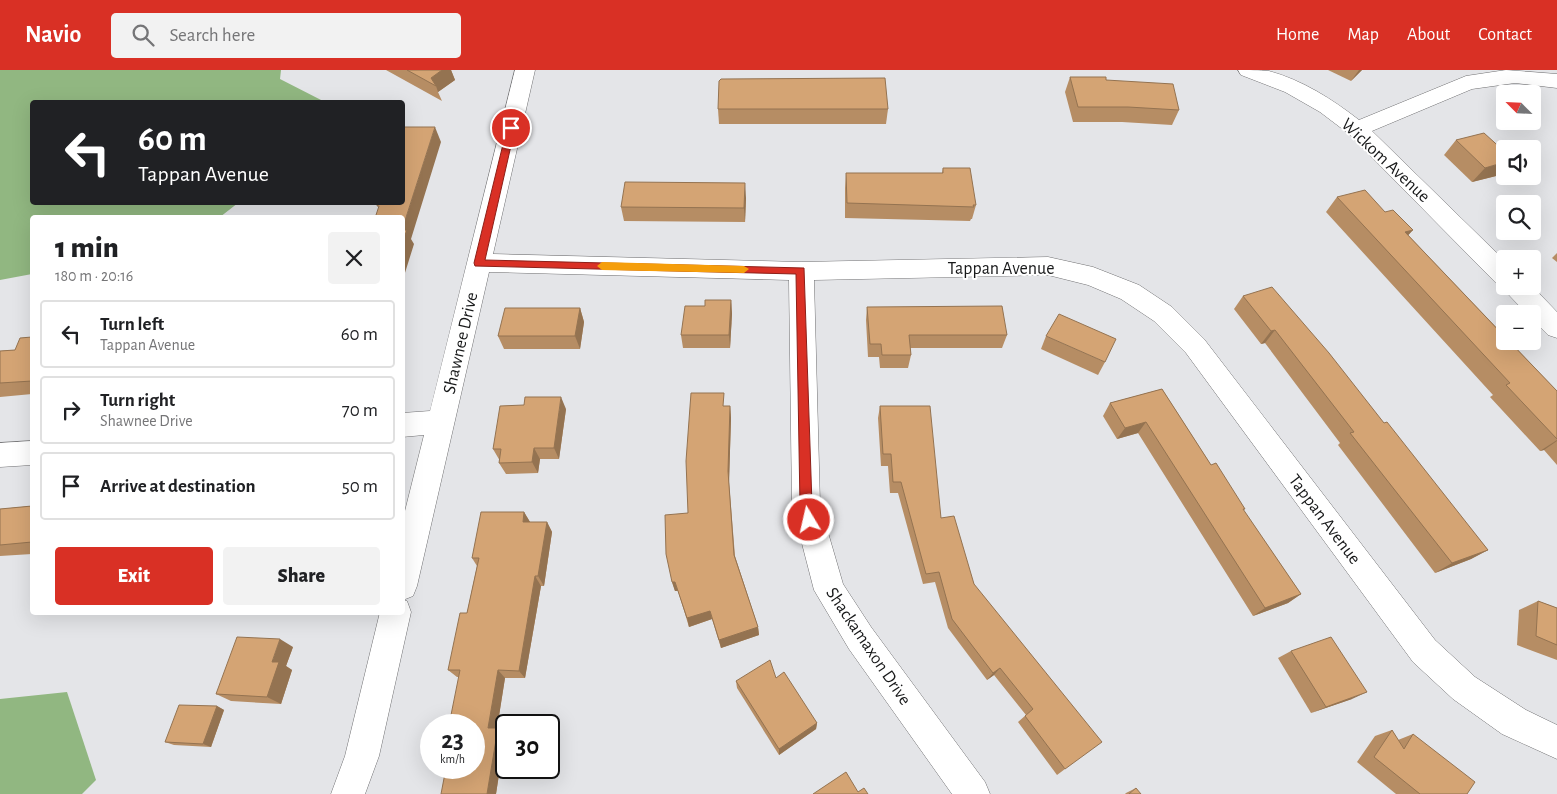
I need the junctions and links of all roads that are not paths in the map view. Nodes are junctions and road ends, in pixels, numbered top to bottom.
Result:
1 (525, 70) edge
2 (1248, 70) edge
3 (1557, 81) edge
4 (1357, 128) junction
5 (479, 263) junction
6 (1496, 267) edge
7 (801, 271) junction
8 (1525, 295) edge
9 (1557, 328) edge
10 (442, 422) junction
11 (405, 425) edge
12 (30, 453) edge
13 (0, 455) edge
14 (405, 574) edge
15 (395, 615) edge
16 (1557, 742) edge
17 (348, 794) edge
18 (973, 794) edge

1 - 5 street, Shawnee Drive
2 - 4 street, Wickom Avenue
3 - 4 street
4 - 6 street, Wickom Avenue
5 - 7 street, Tappan Avenue
5 - 10 street, Shawnee Drive
7 - 16 street, Tappan Avenue
7 - 18 street, Shackamaxon Drive
8 - 9 street
10 - 11 street
10 - 14 street, Shawnee Drive
12 - 13 street
15 - 17 street

